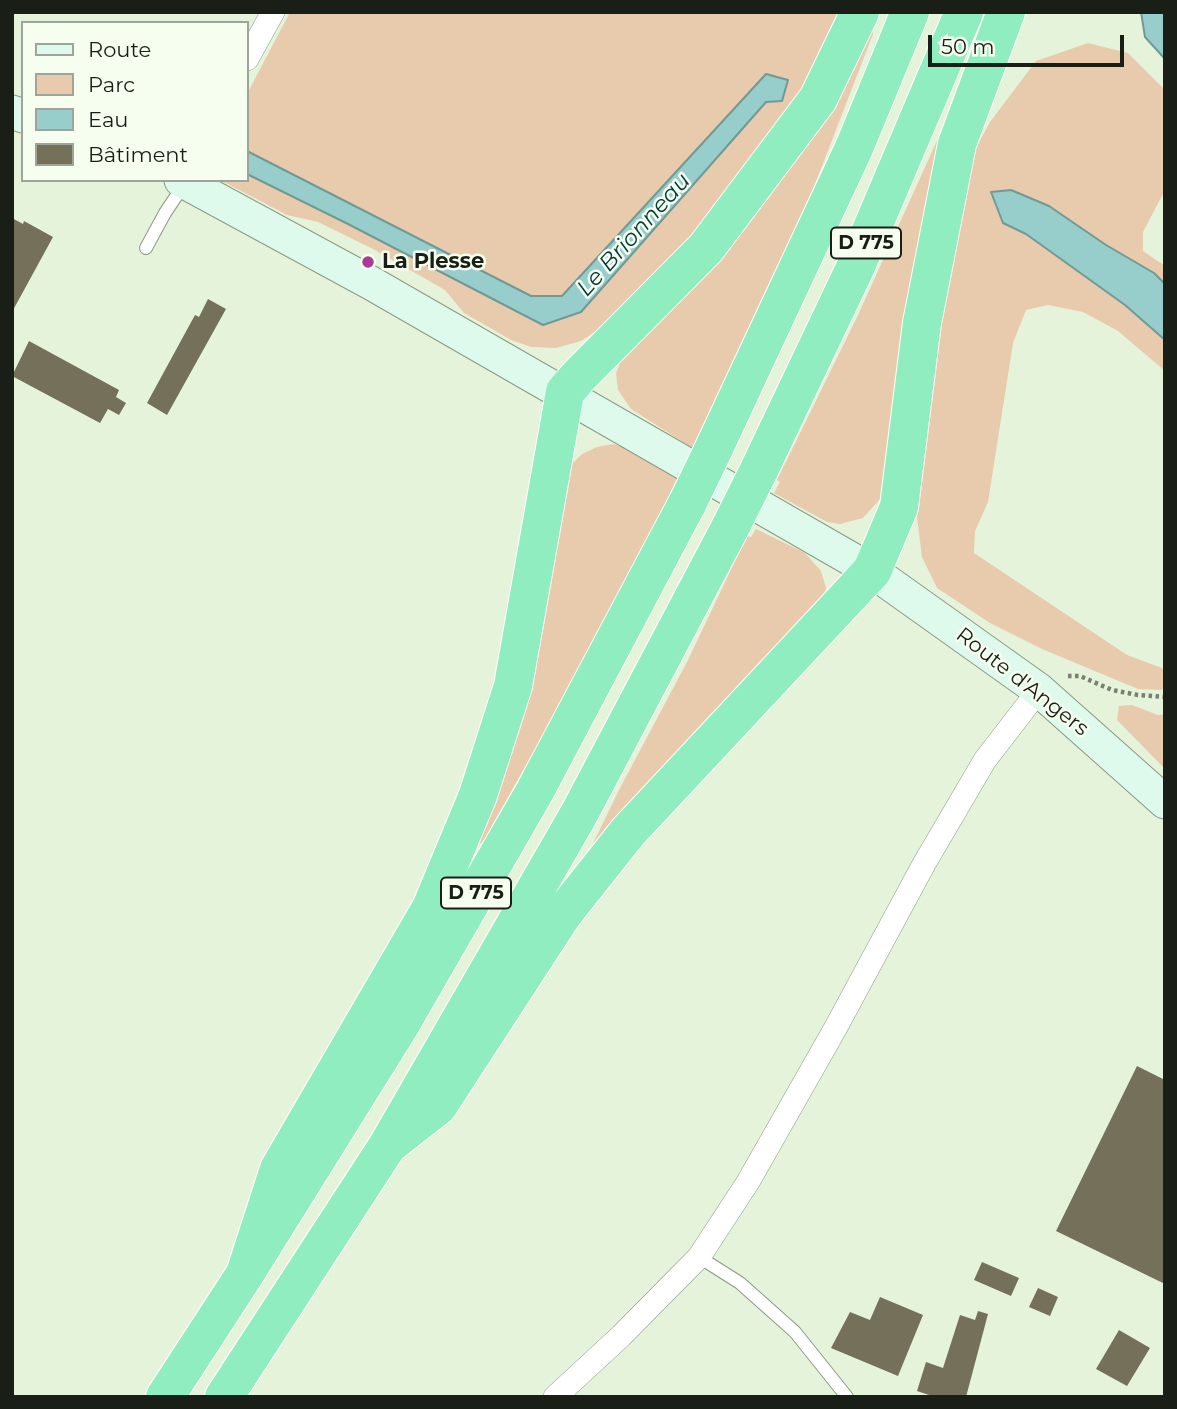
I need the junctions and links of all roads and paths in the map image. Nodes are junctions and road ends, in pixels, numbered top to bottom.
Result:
1 (273, 12) edge
2 (860, 12) edge
3 (911, 12) edge
4 (964, 12) edge
5 (1006, 12) edge
6 (248, 57) edge
7 (183, 182) edge
8 (186, 182) edge
9 (146, 248) dead end
10 (565, 392) junction
11 (872, 571) junction
12 (1039, 690) junction
13 (1165, 697) edge
14 (1165, 802) edge
15 (387, 1145) junction
16 (698, 1257) junction
17 (245, 1274) junction
18 (165, 1397) edge
19 (224, 1397) edge
20 (555, 1397) edge
21 (847, 1397) edge

1 - 6 street
2 - 10 highway
3 - 17 highway, D 775, bridge
4 - 15 highway, D 775, bridge
5 - 11 highway
7 - 9 lane
8 - 10 street, Route d'Angers
10 - 11 street, Route d'Angers
10 - 17 highway
11 - 12 street, Route d'Angers
11 - 15 highway
12 - 13 path
12 - 14 street, Route d'Angers
12 - 16 street
15 - 19 highway, D 775
16 - 20 street
16 - 21 lane
17 - 18 highway, D 775

